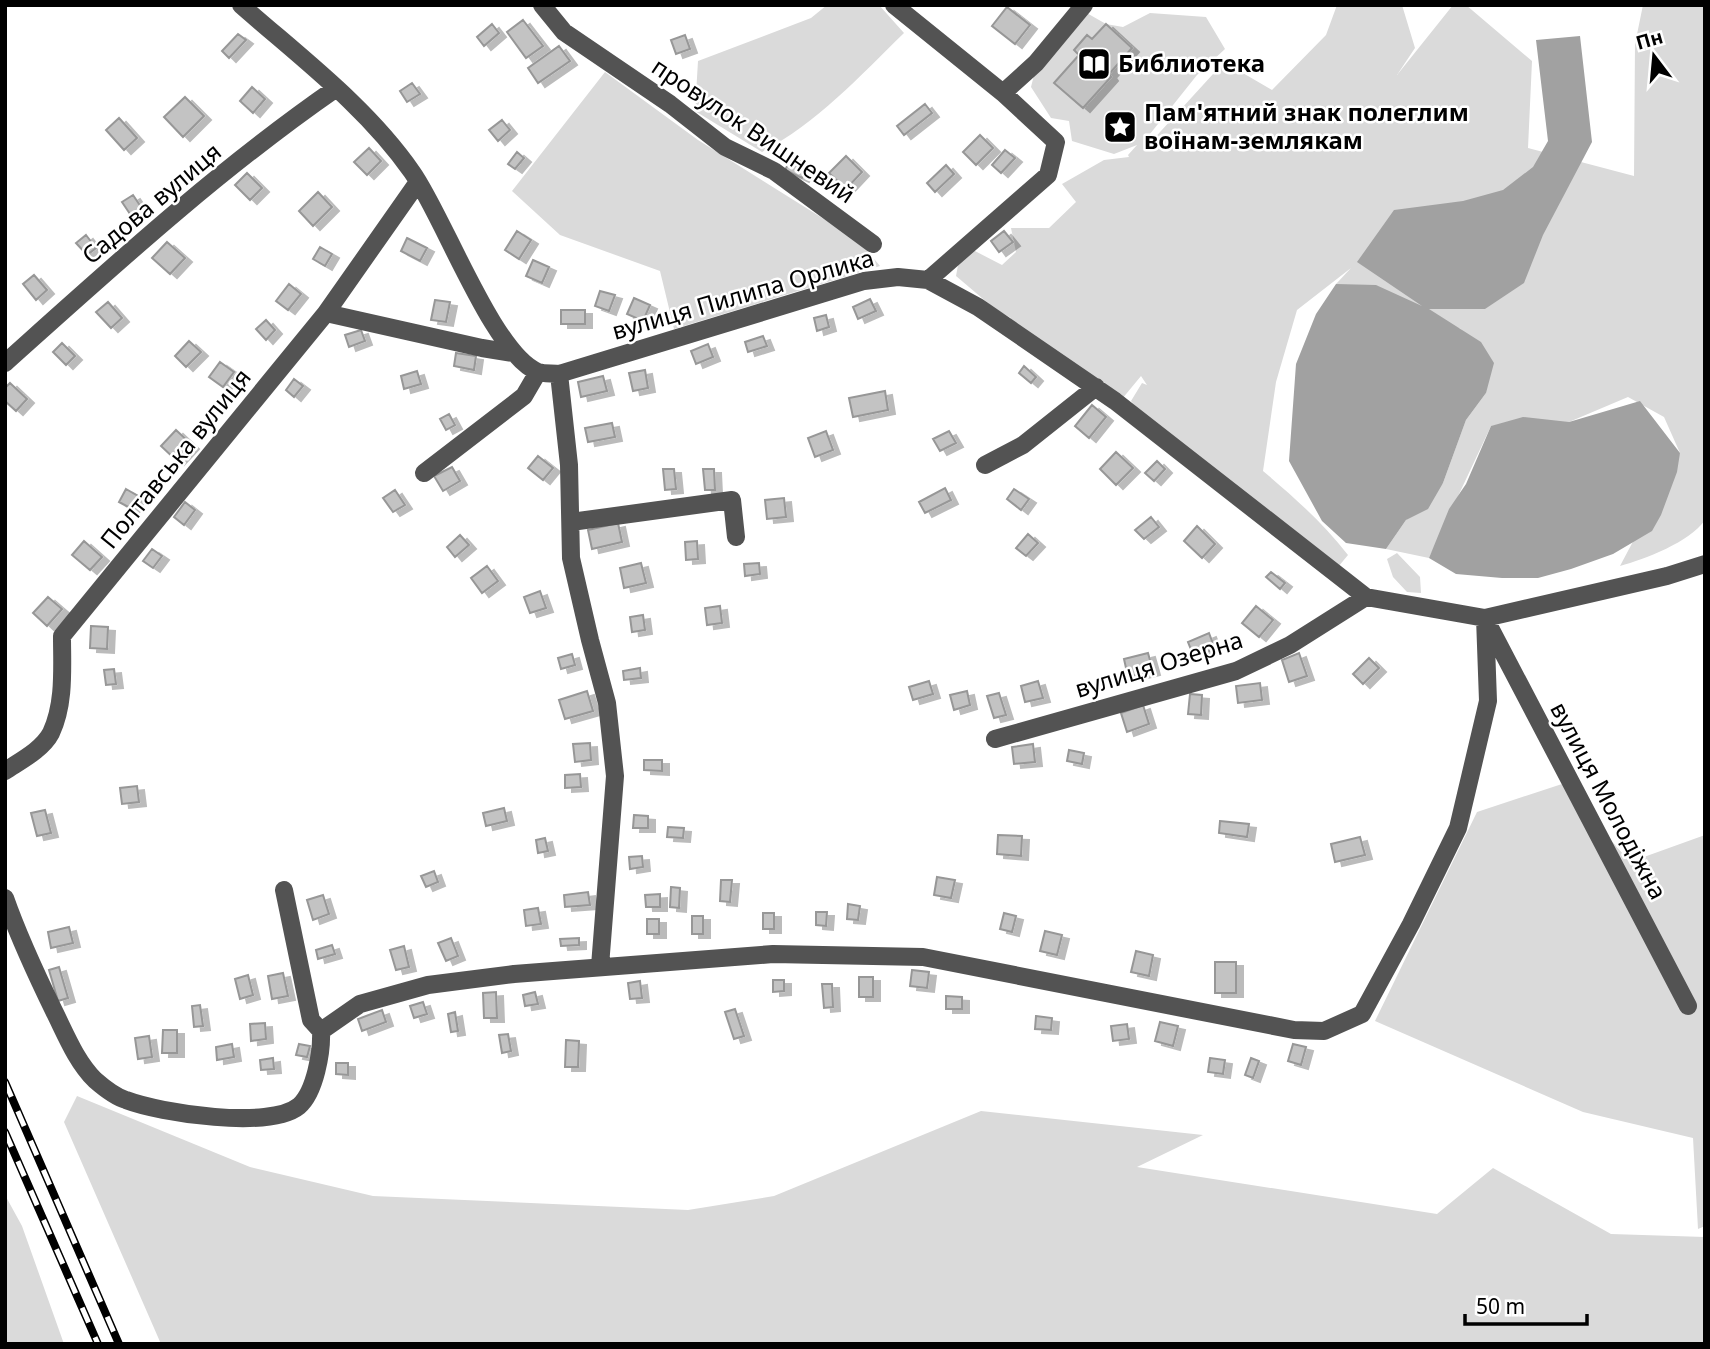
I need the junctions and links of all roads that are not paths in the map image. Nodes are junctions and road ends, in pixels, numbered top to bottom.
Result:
1 (242, 5) edge
2 (542, 5) edge
3 (894, 5) edge
4 (1084, 5) edge
5 (335, 89) junction
6 (1003, 93) junction
7 (418, 182) junction
8 (873, 244) dead end
9 (928, 280) junction
10 (326, 313) junction
11 (513, 353) junction
12 (5, 363) edge
13 (538, 372) junction
14 (559, 374) junction
15 (1096, 387) junction
16 (985, 465) dead end
17 (424, 473) dead end
18 (571, 522) junction
19 (736, 537) dead end
20 (1705, 564) edge
21 (1366, 597) junction
22 (1485, 618) junction
23 (995, 739) dead end
24 (5, 771) edge
25 (284, 890) dead end
26 (5, 898) edge
27 (600, 966) junction
28 (1688, 1006) dead end
29 (321, 1031) junction

1 - 5 street
2 - 8 street, провулок Вишневий
3 - 6 street
4 - 6 street
5 - 7 street
5 - 12 street, Садова вулиця
6 - 9 street
7 - 10 street, Полтавська вулиця
7 - 11 street
9 - 14 street, вулиця Пилипа Орлика
9 - 15 street, вулиця Пилипа Орлика
10 - 11 street
10 - 24 street, Полтавська вулиця
11 - 13 street
13 - 14 street, вулиця Пилипа Орлика
13 - 17 street
14 - 18 street
15 - 16 street
15 - 21 street, вулиця Пилипа Орлика
18 - 19 street
18 - 27 street
20 - 22 street, вулиця Пилипа Орлика
21 - 22 street, вулиця Пилипа Орлика
21 - 23 street, вулиця Озерна
22 - 27 street
22 - 28 street, вулиця Молодіжна
25 - 29 street
26 - 29 street
27 - 29 street

